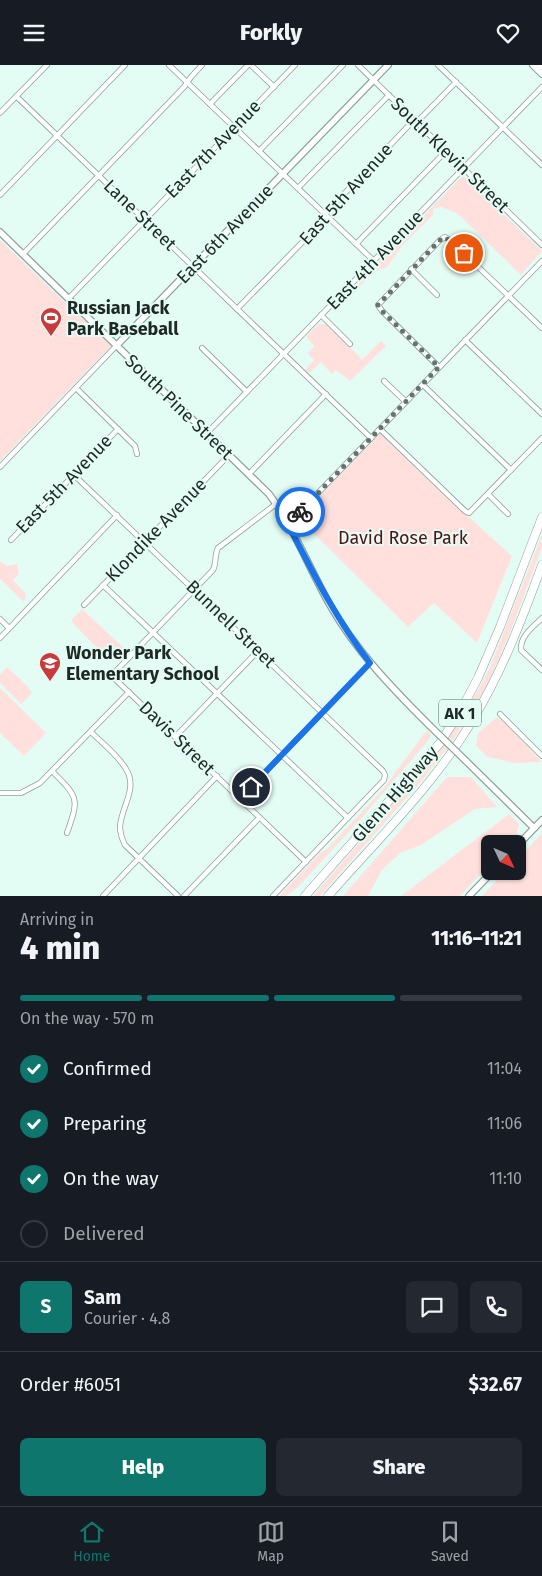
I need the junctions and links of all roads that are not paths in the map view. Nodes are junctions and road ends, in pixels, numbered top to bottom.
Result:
1 (47, 65) edge
2 (125, 65) edge
3 (169, 65) edge
4 (202, 65) edge
5 (295, 65) edge
6 (343, 65) edge
7 (358, 65) edge
8 (388, 65) edge
9 (438, 65) edge
10 (532, 65) edge
11 (253, 66) edge
12 (542, 74) edge
13 (373, 80) junction
14 (187, 82) junction
15 (456, 82) junction
16 (274, 87) junction
17 (542, 87) edge
18 (389, 95) junction
19 (16, 96) junction
20 (210, 104) junction
21 (0, 113) edge
22 (417, 122) junction
23 (503, 127) junction
24 (234, 128) junction
25 (57, 135) junction
26 (259, 151) junction
27 (446, 151) junction
28 (542, 165) edge
29 (464, 169) junction
30 (283, 174) junction
31 (98, 175) junction
32 (298, 188) junction
33 (0, 195) edge
34 (324, 213) junction
35 (145, 220) junction
36 (0, 232) edge
37 (356, 244) junction
38 (542, 245) edge
39 (22, 253) junction
40 (374, 261) junction
41 (542, 261) edge
42 (193, 266) junction
43 (411, 269) junction
44 (437, 295) dead end
45 (508, 296) junction
46 (69, 298) junction
47 (237, 309) junction
48 (322, 315) junction
49 (542, 328) edge
50 (465, 340) junction
51 (350, 344) dead end
52 (117, 345) junction
53 (202, 348) dead end
54 (284, 355) junction
55 (439, 367) junction
56 (384, 381) dead end
57 (423, 385) junction
58 (76, 389) junction
59 (247, 392) junction
60 (326, 394) junction
61 (406, 402) junction
62 (542, 414) edge
63 (118, 429) junction
64 (380, 429) junction
65 (207, 433) junction
66 (371, 438) junction
67 (542, 438) edge
68 (137, 454) dead end
69 (229, 455) junction
70 (0, 467) edge
71 (511, 470) junction
72 (249, 474) junction
73 (74, 475) junction
74 (488, 494) junction
75 (276, 504) junction
76 (508, 514) dead end
77 (117, 515) junction
78 (542, 517) edge
79 (288, 524) junction
80 (11, 540) dead end
81 (144, 540) junction
82 (542, 565) edge
83 (103, 585) junction
84 (195, 589) junction
85 (84, 605) dead end
86 (542, 618) edge
87 (0, 619) edge
88 (9, 628) junction
89 (154, 633) junction
90 (0, 638) edge
91 (259, 650) junction
92 (370, 663) junction
93 (542, 670) edge
94 (129, 692) junction
95 (217, 694) junction
96 (323, 712) junction
97 (500, 714) dead end
98 (91, 732) junction
99 (176, 737) junction
100 (281, 754) junction
101 (542, 756) edge
102 (53, 772) junction
103 (217, 776) junction
104 (251, 787) dead end
105 (0, 793) edge
106 (259, 818) junction
107 (348, 818) junction
108 (542, 820) edge
109 (534, 828) junction
110 (67, 833) dead end
111 (526, 836) edge
112 (138, 859) junction
113 (306, 862) junction
114 (328, 869) junction
115 (484, 880) edge
116 (103, 896) edge
117 (178, 896) edge
118 (184, 896) edge
119 (273, 896) edge
120 (298, 896) edge
121 (305, 896) edge
122 (330, 896) edge
123 (469, 896) edge

1 - 19 street
2 - 25 street
3 - 14 street
4 - 14 street
5 - 16 street, East 7th Avenue
6 - 26 street
7 - 13 street, South Klevin Street
8 - 13 street, East 6th Avenue
9 - 15 street
10 - 12 main road
11 - 16 street
11 - 20 street
13 - 18 street, South Klevin Street
13 - 30 street, East 6th Avenue
14 - 20 street
14 - 31 street
15 - 22 street, East 5th Avenue
15 - 23 street
16 - 24 street, East 7th Avenue
17 - 23 street, East 4th Avenue
18 - 22 street, South Klevin Street
18 - 32 street
19 - 21 street
19 - 25 street, Lane Street
20 - 24 street
22 - 27 street, South Klevin Street
22 - 34 street, East 5th Avenue
23 - 28 street
23 - 29 street, East 4th Avenue
24 - 26 street
24 - 35 street, East 7th Avenue
25 - 31 street, Lane Street
25 - 33 street
26 - 30 street
27 - 29 street, South Klevin Street
27 - 37 street
29 - 38 street, South Klevin Street
29 - 40 street, East 4th Avenue
30 - 32 street
30 - 42 street, East 6th Avenue
31 - 35 street, Lane Street
31 - 39 street
32 - 34 street
34 - 37 street
34 - 47 street, East 5th Avenue
35 - 42 street, Lane Street
35 - 46 street, East 7th Avenue
36 - 39 street, South Pine Street
37 - 40 street
39 - 46 street, South Pine Street
40 - 48 street, East 4th Avenue
41 - 45 street
42 - 47 street, Lane Street
42 - 52 street, East 6th Avenue
43 - 44 street
43 - 45 street
43 - 55 street
45 - 49 street
45 - 50 street
46 - 52 street, South Pine Street
47 - 54 street, Lane Street
48 - 51 street
48 - 54 street, East 4th Avenue
50 - 55 street
50 - 62 street
52 - 58 street, East 6th Avenue
52 - 65 street, South Pine Street
53 - 59 street
54 - 59 street, East 4th Avenue
54 - 60 street, Lane Street
55 - 57 street
56 - 61 street
57 - 61 street
57 - 71 street
58 - 63 street
58 - 70 street, East 6th Avenue
59 - 65 street, East 4th Avenue
60 - 66 street, Lane Street
60 - 72 street
61 - 64 street
63 - 68 street
63 - 73 street, East 5th Avenue
64 - 66 street
64 - 74 street
65 - 69 street, South Pine Street
66 - 79 street
67 - 71 street
69 - 72 street, South Pine Street
69 - 81 street, Klondike Avenue
71 - 74 street
72 - 75 street, South Pine Street
73 - 77 street, Bunnell Street
73 - 80 street, East 5th Avenue
74 - 76 street
75 - 79 street, South Pine Street
75 - 84 street
77 - 81 street, Bunnell Street
77 - 88 street
78 - 114 highway, Glenn Highway / AK 1
79 - 92 street, South Pine Street
81 - 83 street, Klondike Avenue
81 - 84 street, Bunnell Street
82 - 122 highway, Glenn Highway / AK 1
83 - 85 street, Klondike Avenue
83 - 89 street
84 - 89 street
84 - 91 street, Bunnell Street
86 - 93 street
87 - 88 street
88 - 90 street
89 - 94 street, Davis Street
89 - 95 street
91 - 95 street
91 - 96 street, Bunnell Street
92 - 96 street
92 - 109 street, South Pine Street, bridge
94 - 98 street
94 - 99 street, Davis Street
95 - 99 street
95 - 100 street
96 - 100 street
96 - 107 street, Bunnell Street
97 - 101 street
98 - 102 street
98 - 112 street
99 - 103 street, Davis Street
100 - 104 street
100 - 107 street
102 - 105 street
102 - 110 street
103 - 106 street, Davis Street
103 - 112 street
106 - 113 street, Davis Street
106 - 118 street
107 - 113 street
108 - 109 street
109 - 111 street
112 - 116 street
112 - 117 street
113 - 119 street
114 - 120 highway
114 - 121 highway, Glenn Highway / AK 1
115 - 123 street

